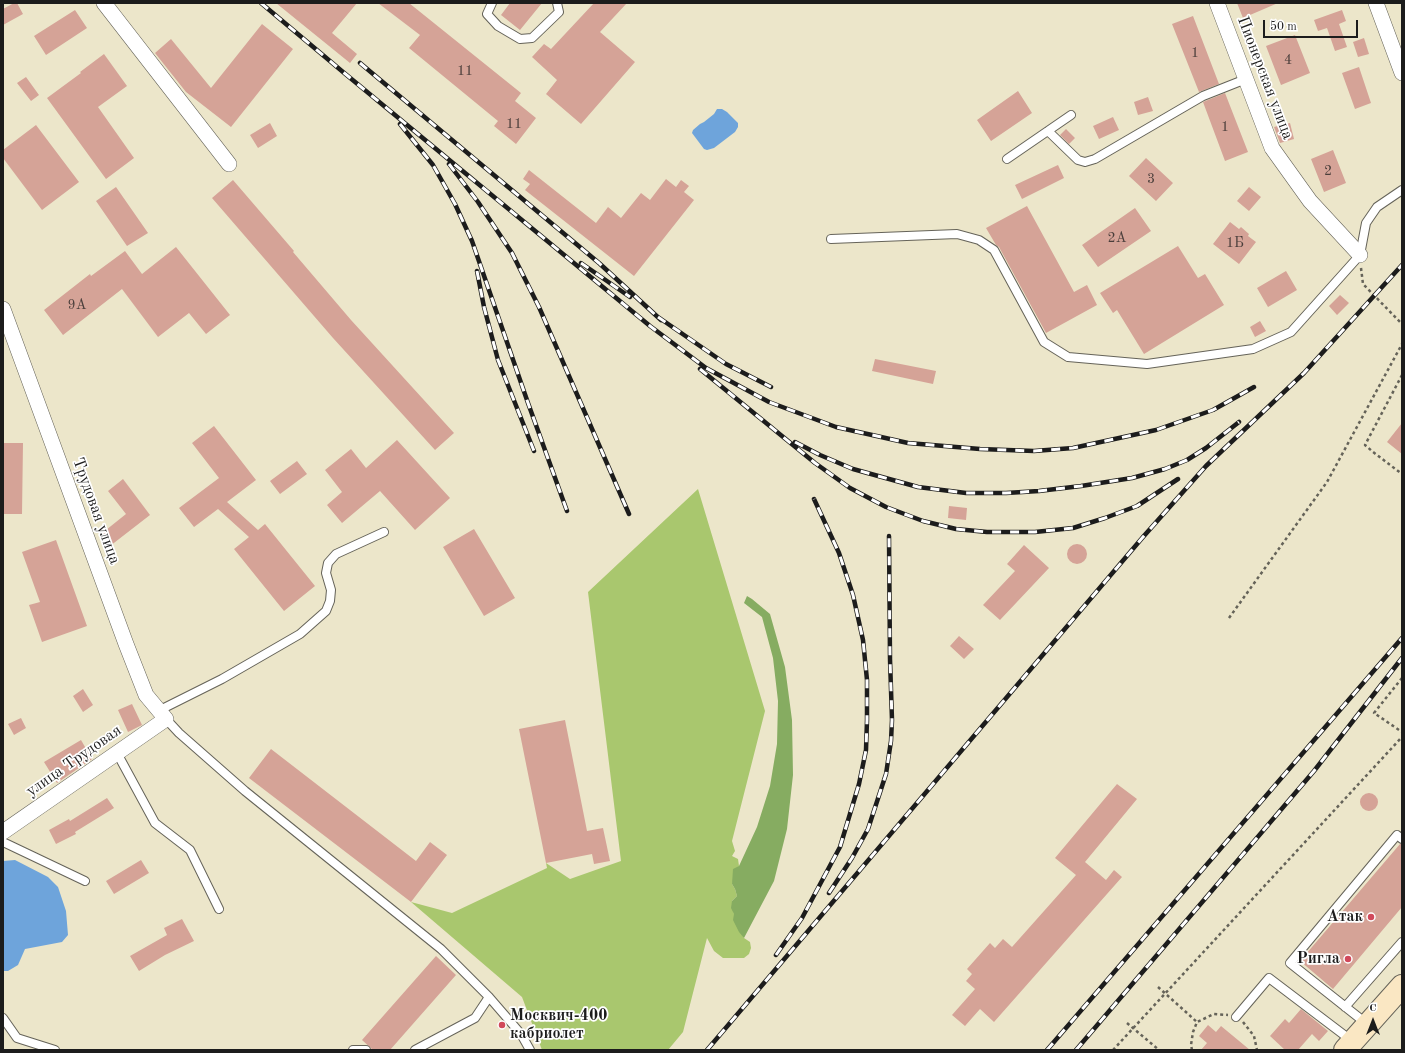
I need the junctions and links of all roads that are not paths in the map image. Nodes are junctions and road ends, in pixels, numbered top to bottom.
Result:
1 (104, 3) edge
2 (492, 3) edge
3 (557, 3) edge
4 (1217, 3) edge
5 (1376, 3) edge
6 (1402, 73) edge
7 (1246, 79) junction
8 (1071, 115) dead end
9 (1048, 131) junction
10 (1007, 159) dead end
11 (229, 164) dead end
12 (1402, 190) edge
13 (831, 239) dead end
14 (1360, 255) junction
15 (3, 309) edge
16 (384, 532) dead end
17 (163, 715) junction
18 (117, 753) junction
19 (3, 832) edge
20 (1400, 834) edge
21 (3, 842) edge
22 (85, 881) dead end
23 (219, 909) dead end
24 (1402, 942) edge
25 (1402, 986) edge
26 (489, 997) junction
27 (1345, 1007) junction
28 (1236, 1017) dead end
29 (3, 1018) edge
30 (1367, 1025) junction
31 (1349, 1046) edge
32 (55, 1050) edge
33 (353, 1050) edge
34 (366, 1050) edge
35 (415, 1050) edge
36 (530, 1050) edge

1 - 11 street
2 - 3 lane
4 - 7 street, Пионерская улица
5 - 6 street
7 - 9 lane
7 - 14 street, Пионерская улица
8 - 9 lane
9 - 10 lane
12 - 14 lane
13 - 14 lane
15 - 17 street, Трудовая улица
16 - 17 lane
17 - 18 street, улица Трудовая
17 - 26 lane
18 - 19 street, улица Трудовая
18 - 23 lane
20 - 27 lane
21 - 22 lane
24 - 27 lane
25 - 30 main road
26 - 35 lane
26 - 36 lane
27 - 30 lane
28 - 31 lane
29 - 32 lane
30 - 31 main road
33 - 34 lane

